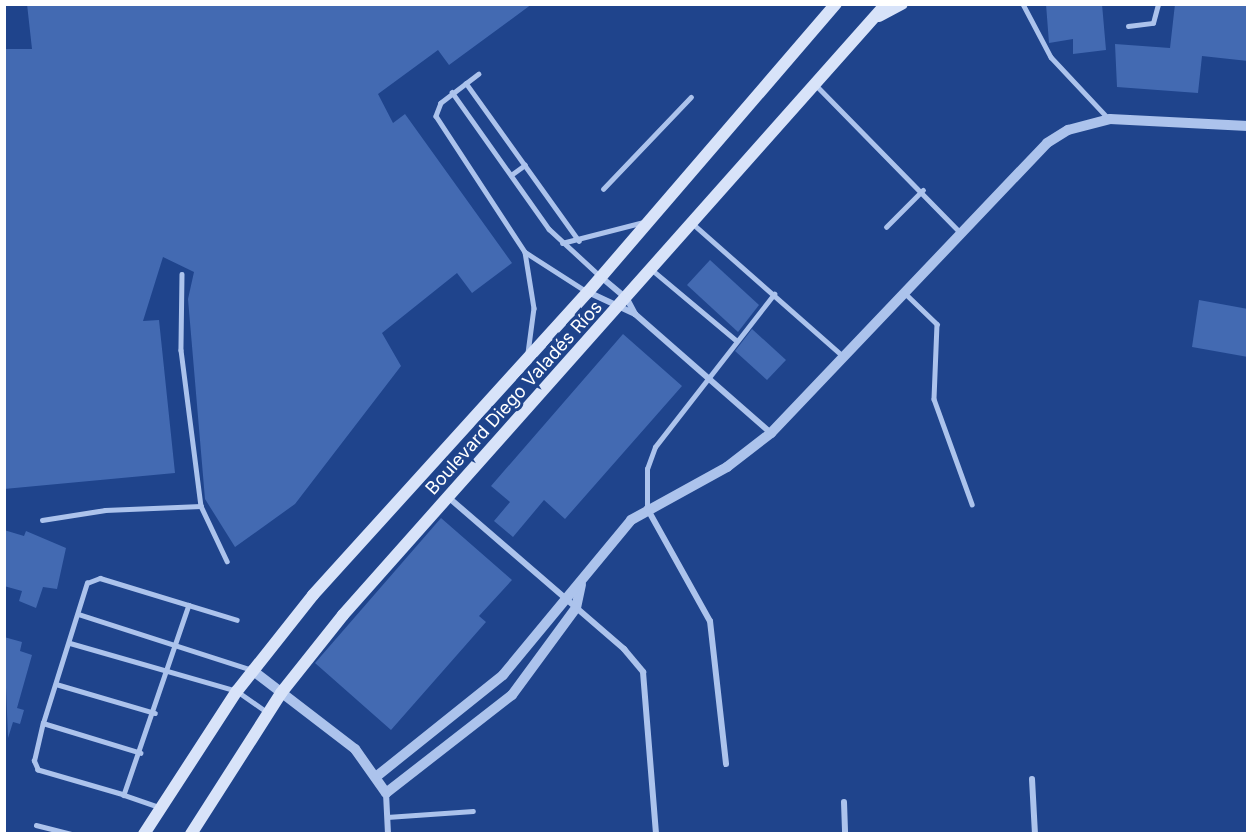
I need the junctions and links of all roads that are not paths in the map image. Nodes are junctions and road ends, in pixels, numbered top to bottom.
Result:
1 (886, 4) edge
2 (902, 4) edge
3 (1023, 4) edge
4 (1158, 4) edge
5 (831, 8) edge
6 (872, 19) junction
7 (1128, 26) dead end
8 (479, 74) dead end
9 (813, 82) junction
10 (466, 83) junction
11 (452, 92) junction
12 (691, 98) dead end
13 (1110, 119) junction
14 (1248, 126) edge
15 (525, 165) junction
16 (511, 175) junction
17 (603, 189) dead end
18 (923, 190) junction
19 (649, 220) junction
20 (692, 223) junction
21 (886, 227) dead end
22 (961, 233) junction
23 (579, 241) junction
24 (562, 243) junction
25 (525, 252) junction
26 (651, 269) junction
27 (182, 274) dead end
28 (601, 277) junction
29 (588, 292) junction
30 (774, 294) junction
31 (907, 295) junction
32 (627, 299) junction
33 (617, 310) junction
34 (635, 314) junction
35 (736, 340) junction
36 (528, 356) junction
37 (846, 359) junction
38 (708, 379) junction
39 (771, 433) junction
40 (448, 497) junction
41 (972, 504) dead end
42 (201, 506) junction
43 (647, 507) junction
44 (42, 520) dead end
45 (227, 561) dead end
46 (581, 585) junction
47 (563, 597) junction
48 (189, 605) junction
49 (576, 608) junction
50 (78, 614) junction
51 (237, 620) dead end
52 (70, 642) junction
53 (177, 646) junction
54 (170, 670) junction
55 (252, 670) junction
56 (56, 684) junction
57 (237, 691) junction
58 (281, 693) junction
59 (267, 712) junction
60 (155, 713) junction
61 (43, 723) junction
62 (141, 753) junction
63 (726, 764) dead end
64 (377, 776) junction
65 (1032, 779) dead end
66 (386, 793) junction
67 (124, 795) junction
68 (844, 802) dead end
69 (159, 807) junction
70 (473, 811) dead end
71 (387, 817) junction
72 (36, 825) dead end
73 (73, 834) edge
74 (144, 834) edge
75 (191, 834) edge
76 (388, 834) edge
77 (656, 834) edge
78 (845, 834) edge
79 (1035, 834) edge

1 - 6 main road, Boulevard Diego Valadés Ríos
2 - 6 main road
3 - 13 lane
4 - 7 lane
5 - 19 main road, Boulevard Diego Valadés Ríos
6 - 9 main road, Boulevard Diego Valadés Ríos
8 - 10 lane
9 - 18 lane
9 - 20 main road, Boulevard Diego Valadés Ríos
10 - 11 lane
10 - 15 lane
11 - 16 lane
11 - 25 lane
12 - 17 lane
13 - 14 street
13 - 22 street
15 - 16 lane
15 - 23 lane
16 - 24 lane
18 - 21 lane
18 - 22 lane
19 - 23 lane
19 - 28 main road, Boulevard Diego Valadés Ríos
20 - 26 main road, Boulevard Diego Valadés Ríos
20 - 30 lane
22 - 31 street
23 - 24 lane
24 - 28 lane
25 - 29 lane
25 - 36 lane
26 - 32 main road, Boulevard Diego Valadés Ríos
26 - 35 lane
27 - 42 lane
28 - 29 main road, Boulevard Diego Valadés Ríos
28 - 32 street
29 - 33 street
29 - 36 main road, Boulevard Diego Valadés Ríos
30 - 35 lane
30 - 37 lane
31 - 37 street
31 - 41 lane
32 - 33 main road, Boulevard Diego Valadés Ríos
32 - 34 street
33 - 34 street
33 - 40 main road, Boulevard Diego Valadés Ríos
34 - 38 street
35 - 38 lane
36 - 55 main road, Boulevard Diego Valadés Ríos
37 - 39 street
38 - 39 street
38 - 43 lane
39 - 43 street
40 - 47 street
40 - 58 main road, Boulevard Diego Valadés Ríos
42 - 44 lane
42 - 45 lane
43 - 46 street
43 - 63 street
46 - 47 street
46 - 49 street
47 - 49 street
47 - 64 street
48 - 50 lane
48 - 51 lane
48 - 53 lane
49 - 66 street
49 - 77 street
50 - 52 lane
50 - 53 lane
52 - 54 lane
52 - 56 lane
53 - 54 lane
53 - 55 lane
54 - 57 lane
54 - 60 lane
55 - 57 main road, Boulevard Diego Valadés Ríos
55 - 58 street
56 - 60 lane
56 - 61 lane
57 - 59 lane
57 - 69 main road, Boulevard Diego Valadés Ríos
58 - 59 main road, Boulevard Diego Valadés Ríos
58 - 64 street
59 - 75 main road, Boulevard Diego Valadés Ríos
60 - 62 lane
61 - 62 lane
61 - 67 lane
62 - 67 lane
64 - 66 street
65 - 79 street
66 - 71 street
67 - 69 lane
68 - 78 street
69 - 74 main road, Boulevard Diego Valadés Ríos
70 - 71 lane
71 - 76 street
72 - 73 lane

